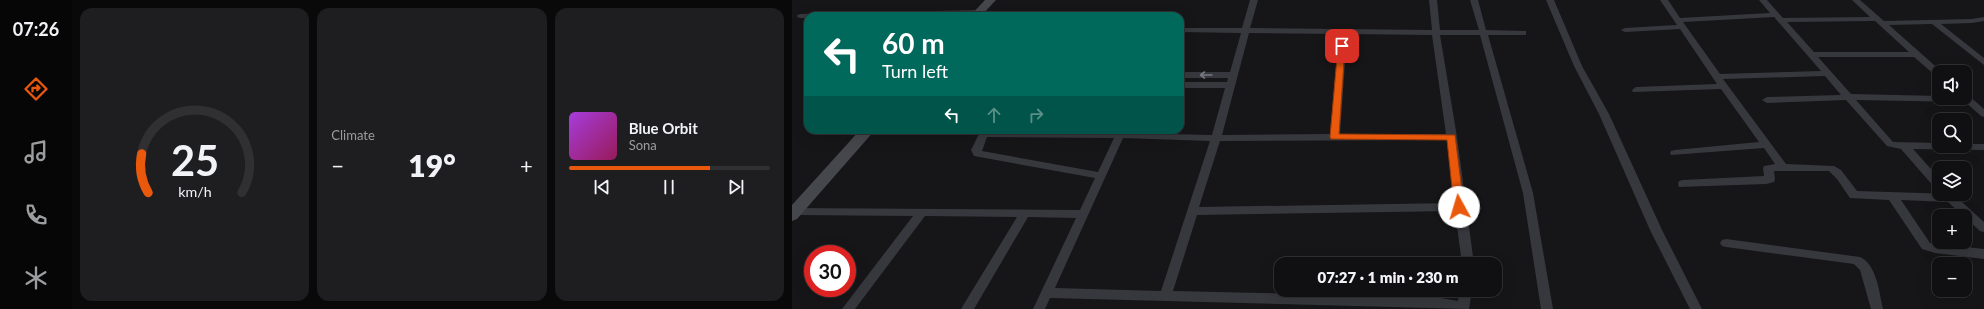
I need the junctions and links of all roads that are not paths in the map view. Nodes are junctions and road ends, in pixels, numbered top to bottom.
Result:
1 (991, 0) edge
2 (1254, 0) edge
3 (1433, 0) edge
4 (1474, 0) edge
5 (1550, 0) edge
6 (1664, 0) edge
7 (1763, 0) edge
8 (1856, 0) edge
9 (979, 12) edge
10 (800, 16) dead end
11 (804, 16) edge
12 (1778, 17) junction
13 (1984, 19) edge
14 (1879, 21) junction
15 (1934, 22) junction
16 (1679, 23) junction
17 (1184, 30) edge
18 (1625, 30) dead end
19 (1245, 31) junction
20 (1343, 31) junction
21 (1435, 32) junction
22 (1483, 32) junction
23 (1523, 33) dead end
24 (1917, 54) junction
25 (1812, 55) junction
26 (1984, 62) edge
27 (1932, 68) edge
28 (1827, 73) junction
29 (1184, 75) edge
30 (1232, 75) junction
31 (1717, 78) junction
32 (1184, 85) edge
33 (1230, 85) junction
34 (1723, 86) junction
35 (1636, 90) dead end
36 (1848, 97) junction
37 (1932, 98) edge
38 (1767, 100) dead end
39 (1972, 103) edge
40 (1984, 114) edge
41 (864, 134) edge
42 (984, 134) edge
43 (1075, 134) edge
44 (1120, 135) junction
45 (1335, 137) junction
46 (1216, 138) junction
47 (1452, 138) junction
48 (1766, 145) junction
49 (1904, 146) junction
50 (1984, 146) edge
51 (1675, 153) dead end
52 (1783, 166) junction
53 (1101, 176) junction
54 (1932, 178) edge
55 (1683, 184) dead end
56 (1932, 196) edge
57 (1894, 197) junction
58 (1954, 201) edge
59 (1459, 207) junction
60 (1193, 210) junction
61 (794, 213) edge
62 (921, 214) junction
63 (1025, 214) junction
64 (1084, 214) junction
65 (1984, 228) edge
66 (1726, 243) dead end
67 (1984, 254) edge
68 (1467, 257) edge
69 (1047, 293) junction
70 (1166, 294) junction
71 (1465, 297) edge
72 (1463, 308) edge
73 (848, 309) edge
74 (967, 309) edge
75 (1039, 309) edge
76 (1547, 309) edge
77 (1696, 309) edge
78 (1877, 309) edge

1 - 9 street
2 - 19 street
3 - 21 street
4 - 22 street
5 - 77 street
6 - 16 street
7 - 12 street
8 - 14 street
10 - 11 street
12 - 14 street
12 - 16 street
12 - 25 street
13 - 15 street
14 - 15 street
14 - 24 street
15 - 26 street
16 - 18 street
16 - 31 street
17 - 19 street
19 - 20 street
19 - 30 street
20 - 21 street
20 - 45 street
21 - 22 street
21 - 47 street
22 - 23 street
22 - 76 street
24 - 25 street
24 - 27 street
25 - 28 street
28 - 31 street
28 - 36 street
30 -> 29 street
30 - 33 street
31 - 34 street
32 - 33 street
33 - 46 street
34 - 35 street
34 - 48 street
36 - 37 street
36 - 38 street
36 - 49 street
39 - 40 street
41 - 61 street
42 - 53 street
43 - 44 street
44 - 46 street
44 - 53 street
45 - 46 street
45 - 47 street
46 - 60 street
47 - 59 street
48 - 51 street
48 - 52 street
49 - 50 street
49 - 54 street
52 - 55 street
52 - 57 street
53 - 64 street
56 - 57 street
57 - 67 street
58 - 65 street
59 - 60 street
59 - 68 street
60 - 70 street
61 - 62 street
62 - 63 street
62 - 73 street
63 - 64 street
63 - 74 street
64 - 69 street
66 - 78 street
69 - 70 street
69 - 75 street
70 - 72 street
71 - 72 street

